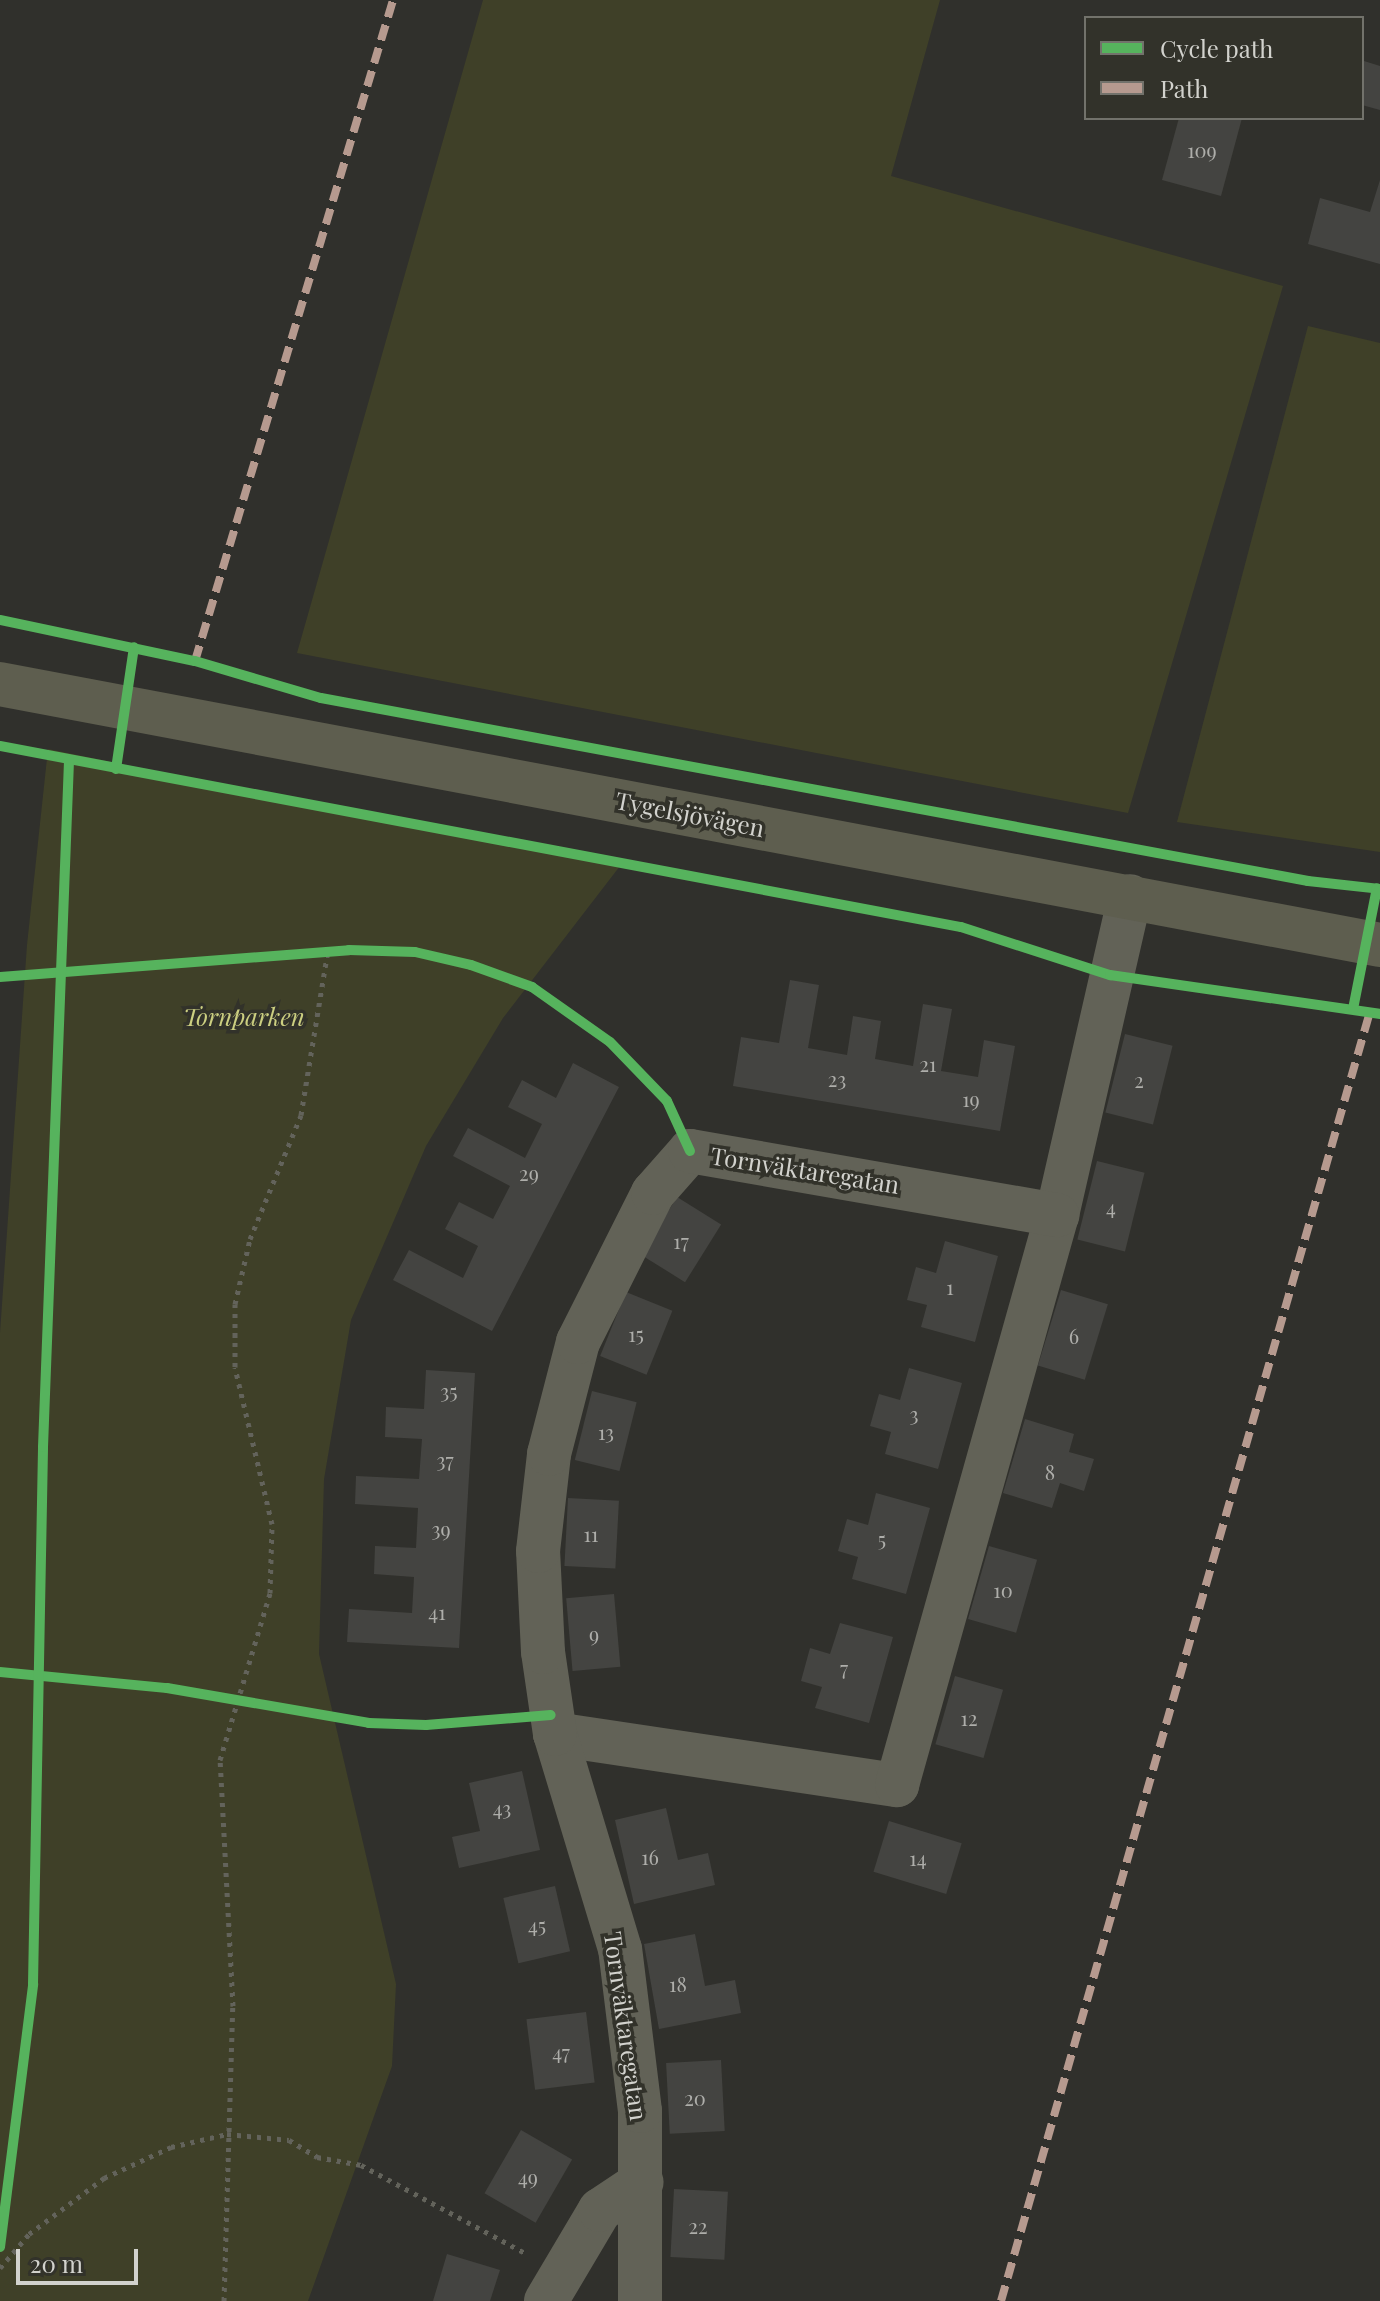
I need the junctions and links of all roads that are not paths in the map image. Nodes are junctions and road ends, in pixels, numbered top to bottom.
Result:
1 (0, 684) edge
2 (1130, 896) junction
3 (1380, 945) edge
4 (1057, 1215) junction
5 (555, 1734) junction
6 (642, 2182) junction
7 (552, 2287) edge
8 (640, 2301) edge

1 - 2 main road, Tygelsjövägen
2 - 3 main road, Tygelsjövägen
2 - 4 street
4 - 5 street
4 - 5 street, Tornväktaregatan
5 - 6 street, Tornväktaregatan
6 - 7 street
6 - 8 street, Tornväktaregatan

